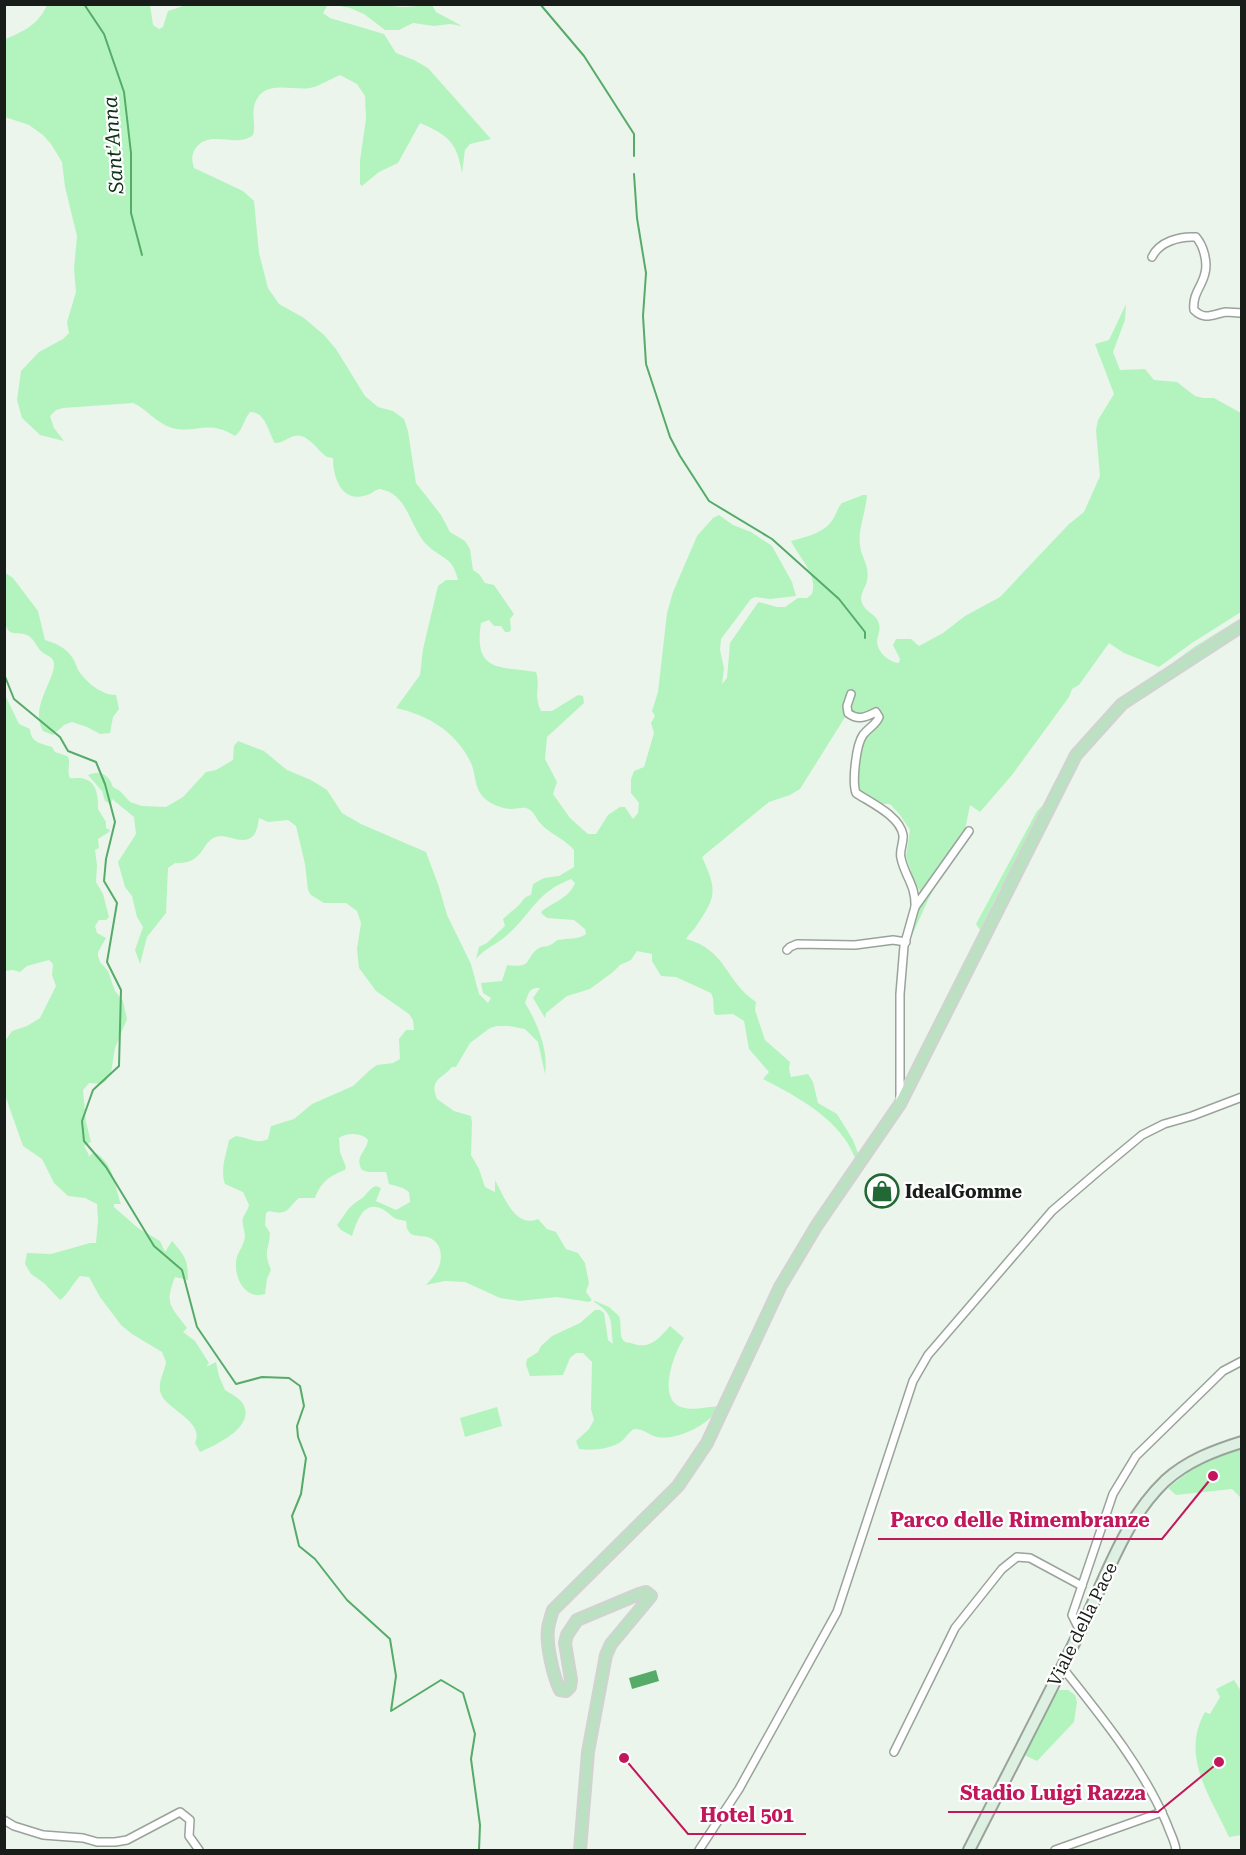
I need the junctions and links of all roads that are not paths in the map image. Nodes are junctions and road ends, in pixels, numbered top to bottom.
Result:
1 (1152, 257) dead end
2 (1242, 313) edge
3 (1242, 626) edge
4 (851, 694) dead end
5 (969, 831) dead end
6 (915, 907) junction
7 (906, 942) junction
8 (787, 950) dead end
9 (1242, 1097) edge
10 (900, 1104) junction
11 (1242, 1360) edge
12 (1242, 1442) edge
13 (1082, 1586) junction
14 (1080, 1631) junction
15 (1062, 1667) junction
16 (894, 1752) dead end
17 (1162, 1812) junction
18 (4, 1820) edge
19 (198, 1851) edge
20 (580, 1851) edge
21 (699, 1851) edge
22 (969, 1851) edge
23 (1055, 1851) edge
24 (1176, 1851) edge

1 - 2 street
3 - 10 main road
4 - 6 street
5 - 6 street
6 - 7 street
7 - 8 street
7 - 10 street
9 - 21 street
10 - 20 main road
11 - 13 street
12 - 14 main road, Viale della Pace
13 - 14 street
13 - 16 street
14 - 15 main road, Viale della Pace
15 - 17 street
15 - 22 main road, Viale della Pace
17 - 23 street
17 - 24 street
18 - 19 street

